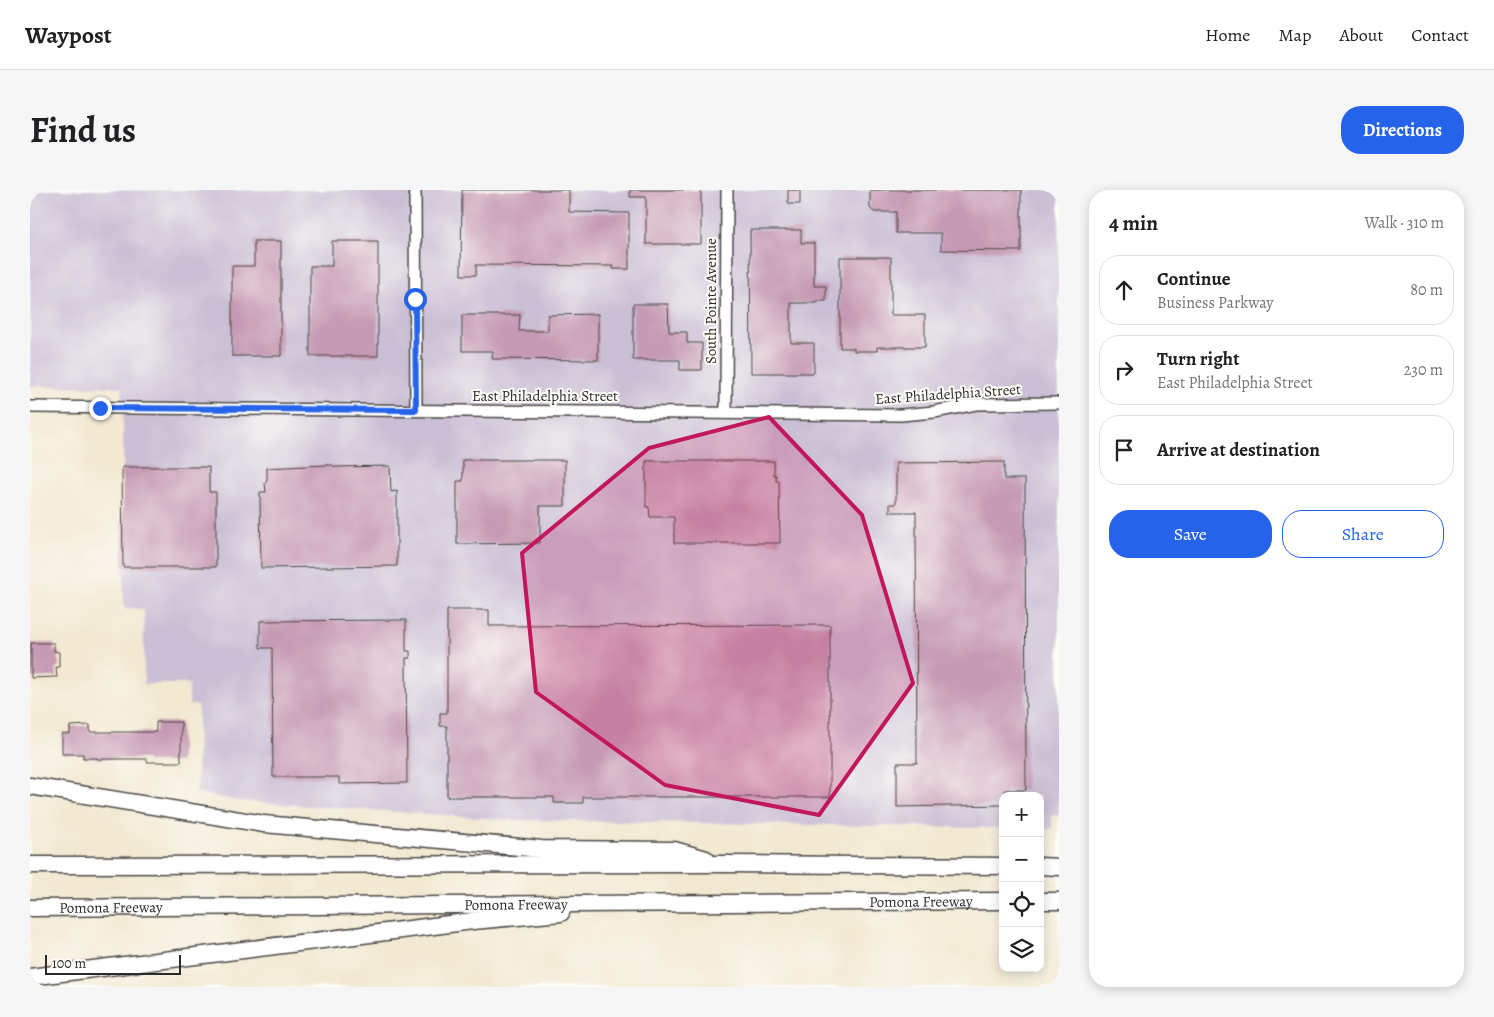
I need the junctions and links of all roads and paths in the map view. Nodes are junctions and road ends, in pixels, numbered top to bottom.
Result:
1 (415, 190) edge
2 (727, 190) edge
3 (1059, 403) edge
4 (30, 407) edge
5 (416, 410) junction
6 (726, 412) junction
7 (30, 786) edge
8 (722, 864) junction
9 (30, 865) edge
10 (999, 866) edge
11 (999, 901) edge
12 (673, 903) junction
13 (30, 908) edge
14 (30, 977) edge

1 - 5 street
2 - 6 street, South Pointe Avenue
3 - 6 street, East Philadelphia Street
4 - 5 street, East Philadelphia Street
5 - 6 street, East Philadelphia Street
7 - 8 highway
8 - 9 highway
8 - 10 highway
11 - 12 highway, Pomona Freeway
12 - 13 highway, Pomona Freeway
12 - 14 highway

